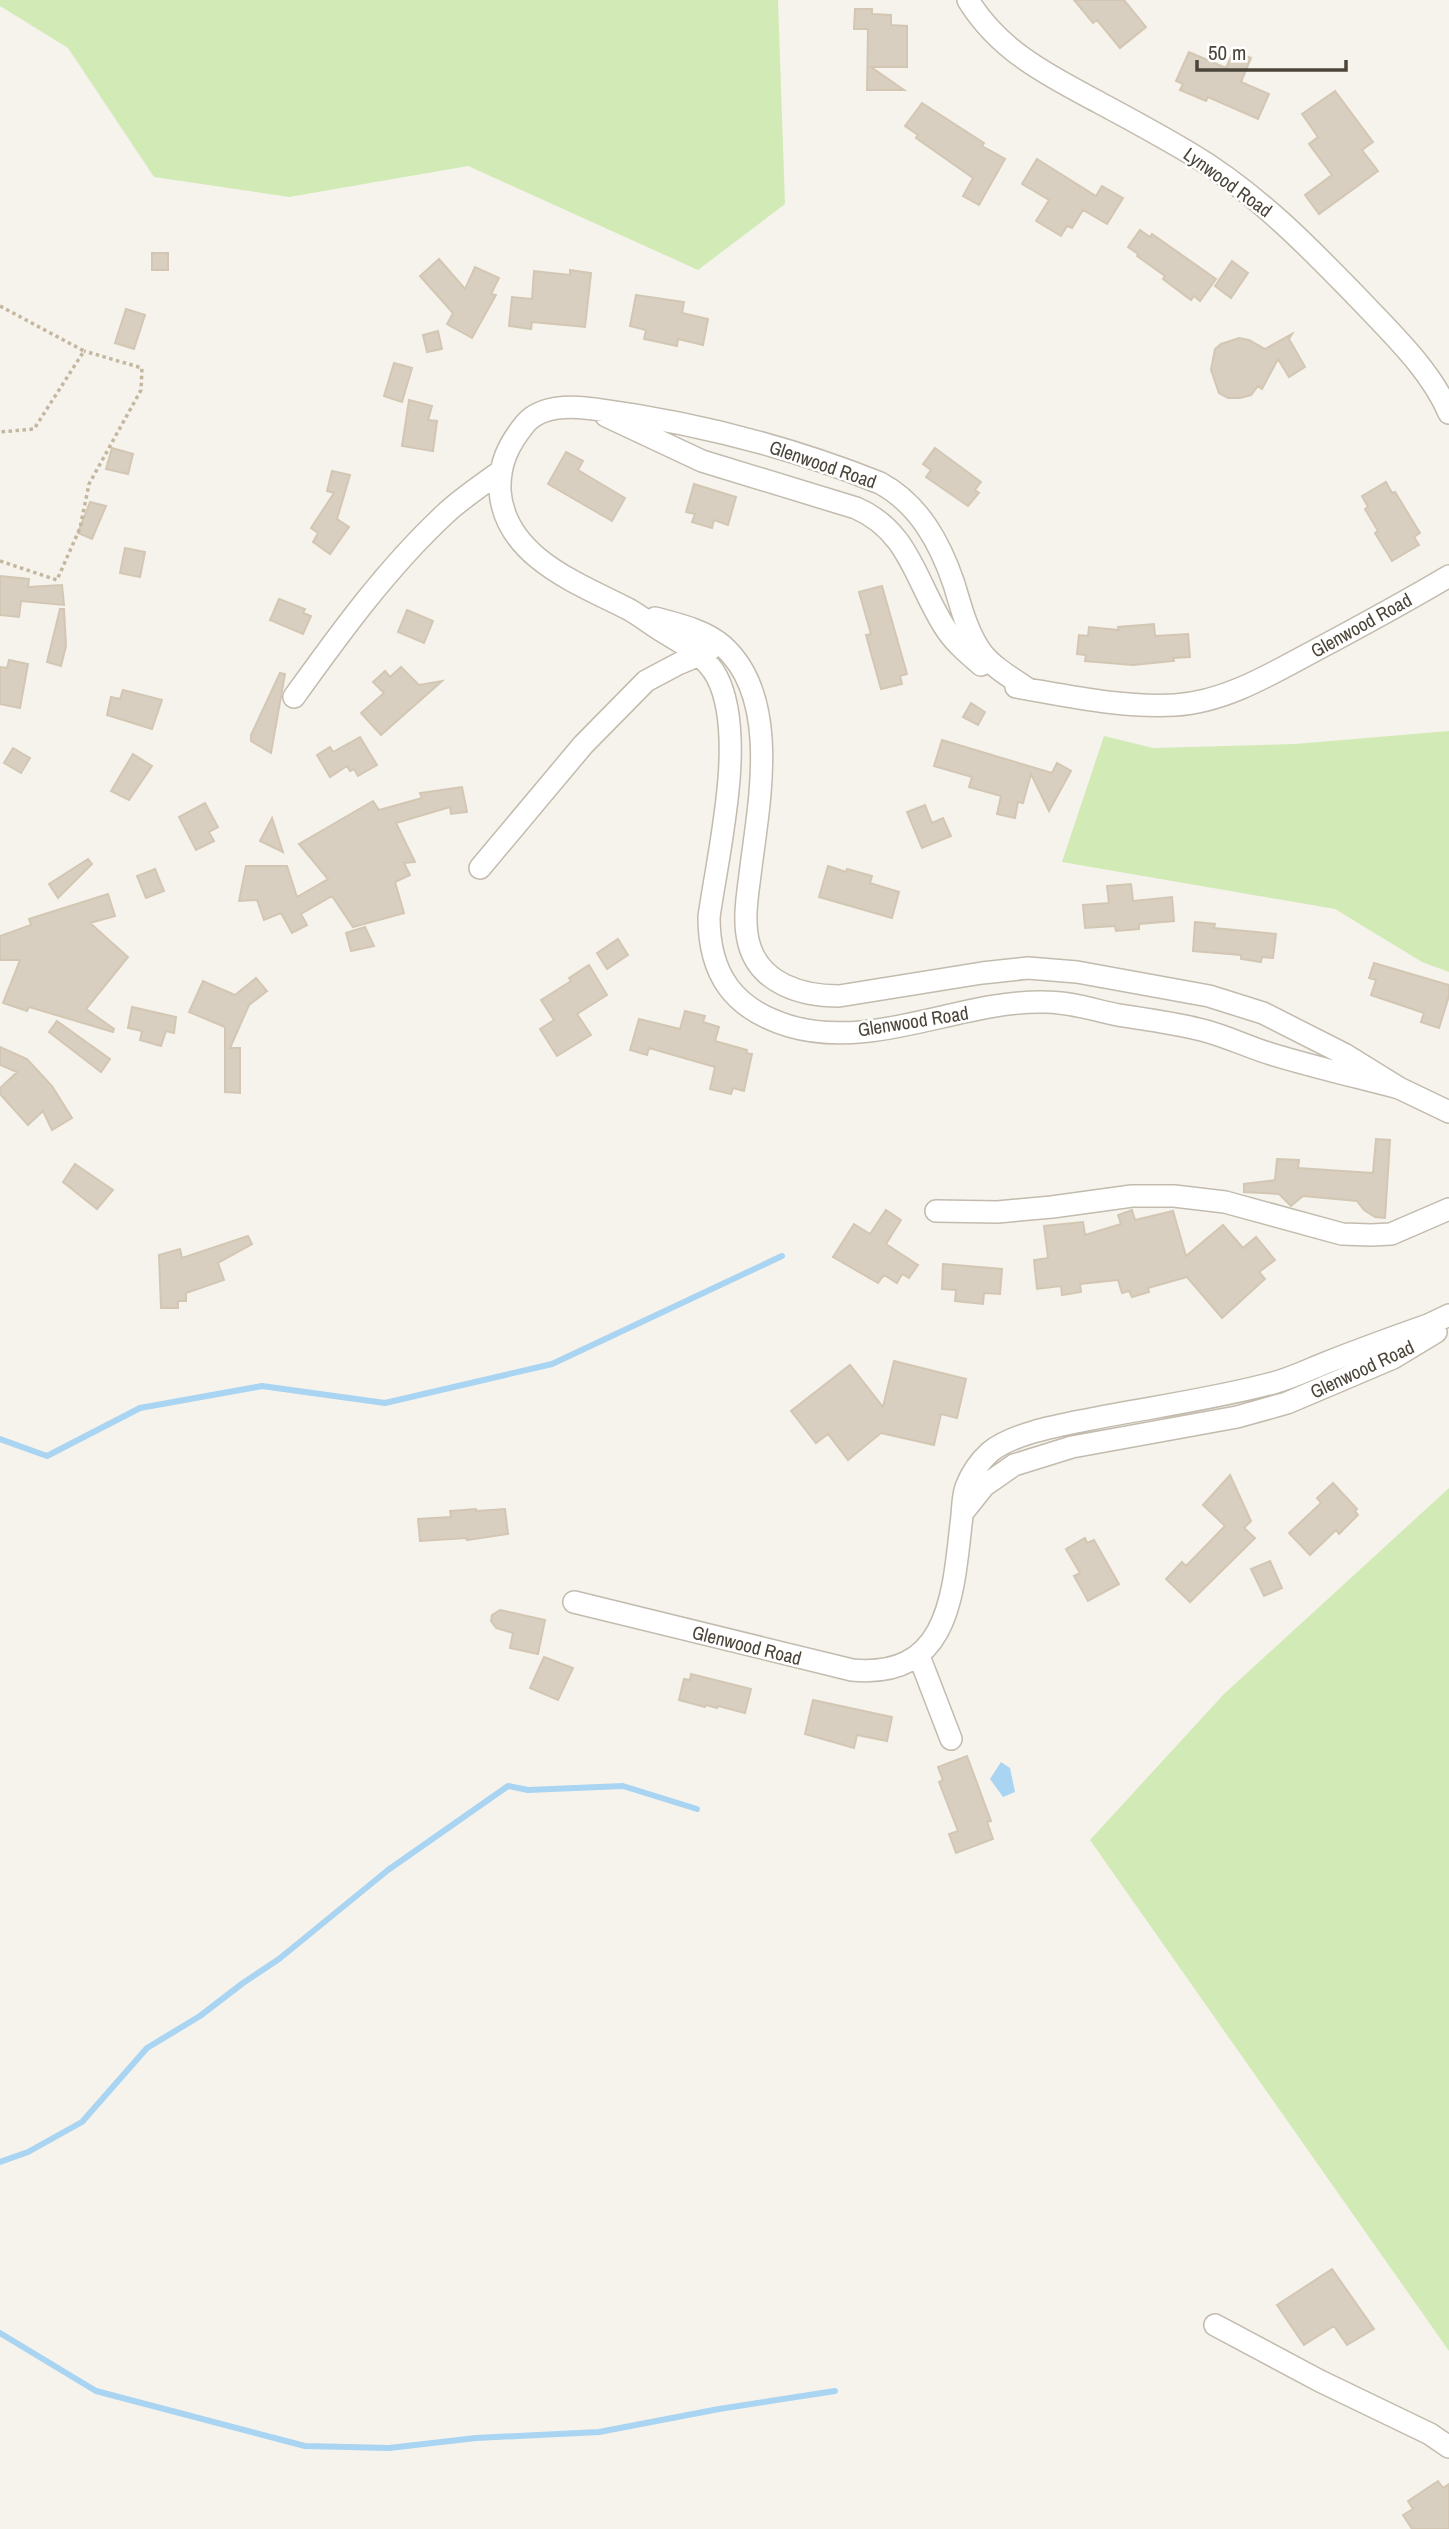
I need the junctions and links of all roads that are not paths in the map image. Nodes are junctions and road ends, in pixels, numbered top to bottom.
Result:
1 (968, 0) edge
2 (592, 408) junction
3 (1449, 412) edge
4 (501, 471) junction
5 (1449, 576) edge
6 (632, 612) junction
7 (722, 645) junction
8 (699, 655) junction
9 (1028, 689) junction
10 (294, 697) dead end
11 (480, 868) dead end
12 (1399, 1088) junction
13 (1449, 1112) edge
14 (1449, 1209) edge
15 (936, 1211) dead end
16 (1449, 1315) edge
17 (1449, 1325) edge
18 (963, 1512) junction
19 (574, 1602) dead end
20 (919, 1656) junction
21 (951, 1740) dead end
22 (1215, 2325) dead end
23 (1449, 2447) edge

1 - 3 street, Lynwood Road
2 - 4 street, Glenwood Road
2 - 9 street, Glenwood Road
2 - 9 street, Glenwood Road
4 - 6 street, Glenwood Road
4 - 10 street
5 - 9 street, Glenwood Road
6 - 7 street, Glenwood Road
6 - 8 street, Glenwood Road
7 - 8 street
7 - 12 street, Glenwood Road
8 - 11 street
8 - 12 street, Glenwood Road
12 - 13 street, Glenwood Road
14 - 15 street
16 - 18 street, Glenwood Road
17 - 18 street, Glenwood Road
18 - 20 street, Glenwood Road
19 - 20 street, Glenwood Road
20 - 21 street
22 - 23 street

